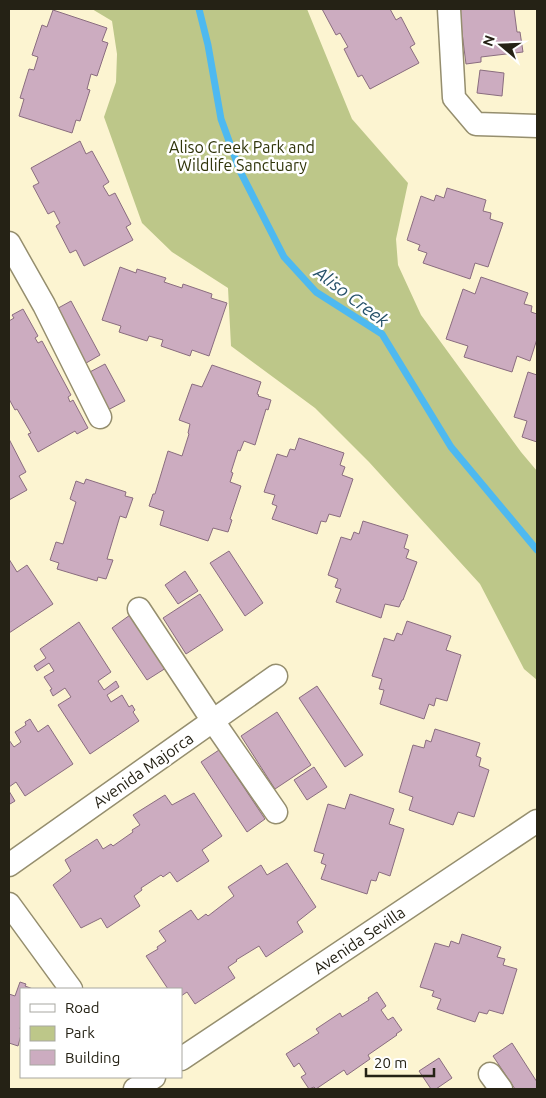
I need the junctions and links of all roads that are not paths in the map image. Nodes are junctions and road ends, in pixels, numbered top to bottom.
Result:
1 (449, 9) edge
2 (537, 126) edge
3 (9, 244) edge
4 (100, 418) dead end
5 (139, 609) dead end
6 (276, 676) dead end
7 (212, 721) junction
8 (276, 812) dead end
9 (537, 822) edge
10 (9, 865) edge
11 (9, 904) edge
12 (70, 988) edge
13 (182, 1058) edge

1 - 2 street
3 - 4 street
5 - 7 street
6 - 7 street, Avenida Majorca
7 - 8 street
7 - 10 street, Avenida Majorca
9 - 13 street, Avenida Sevilla
11 - 12 street

